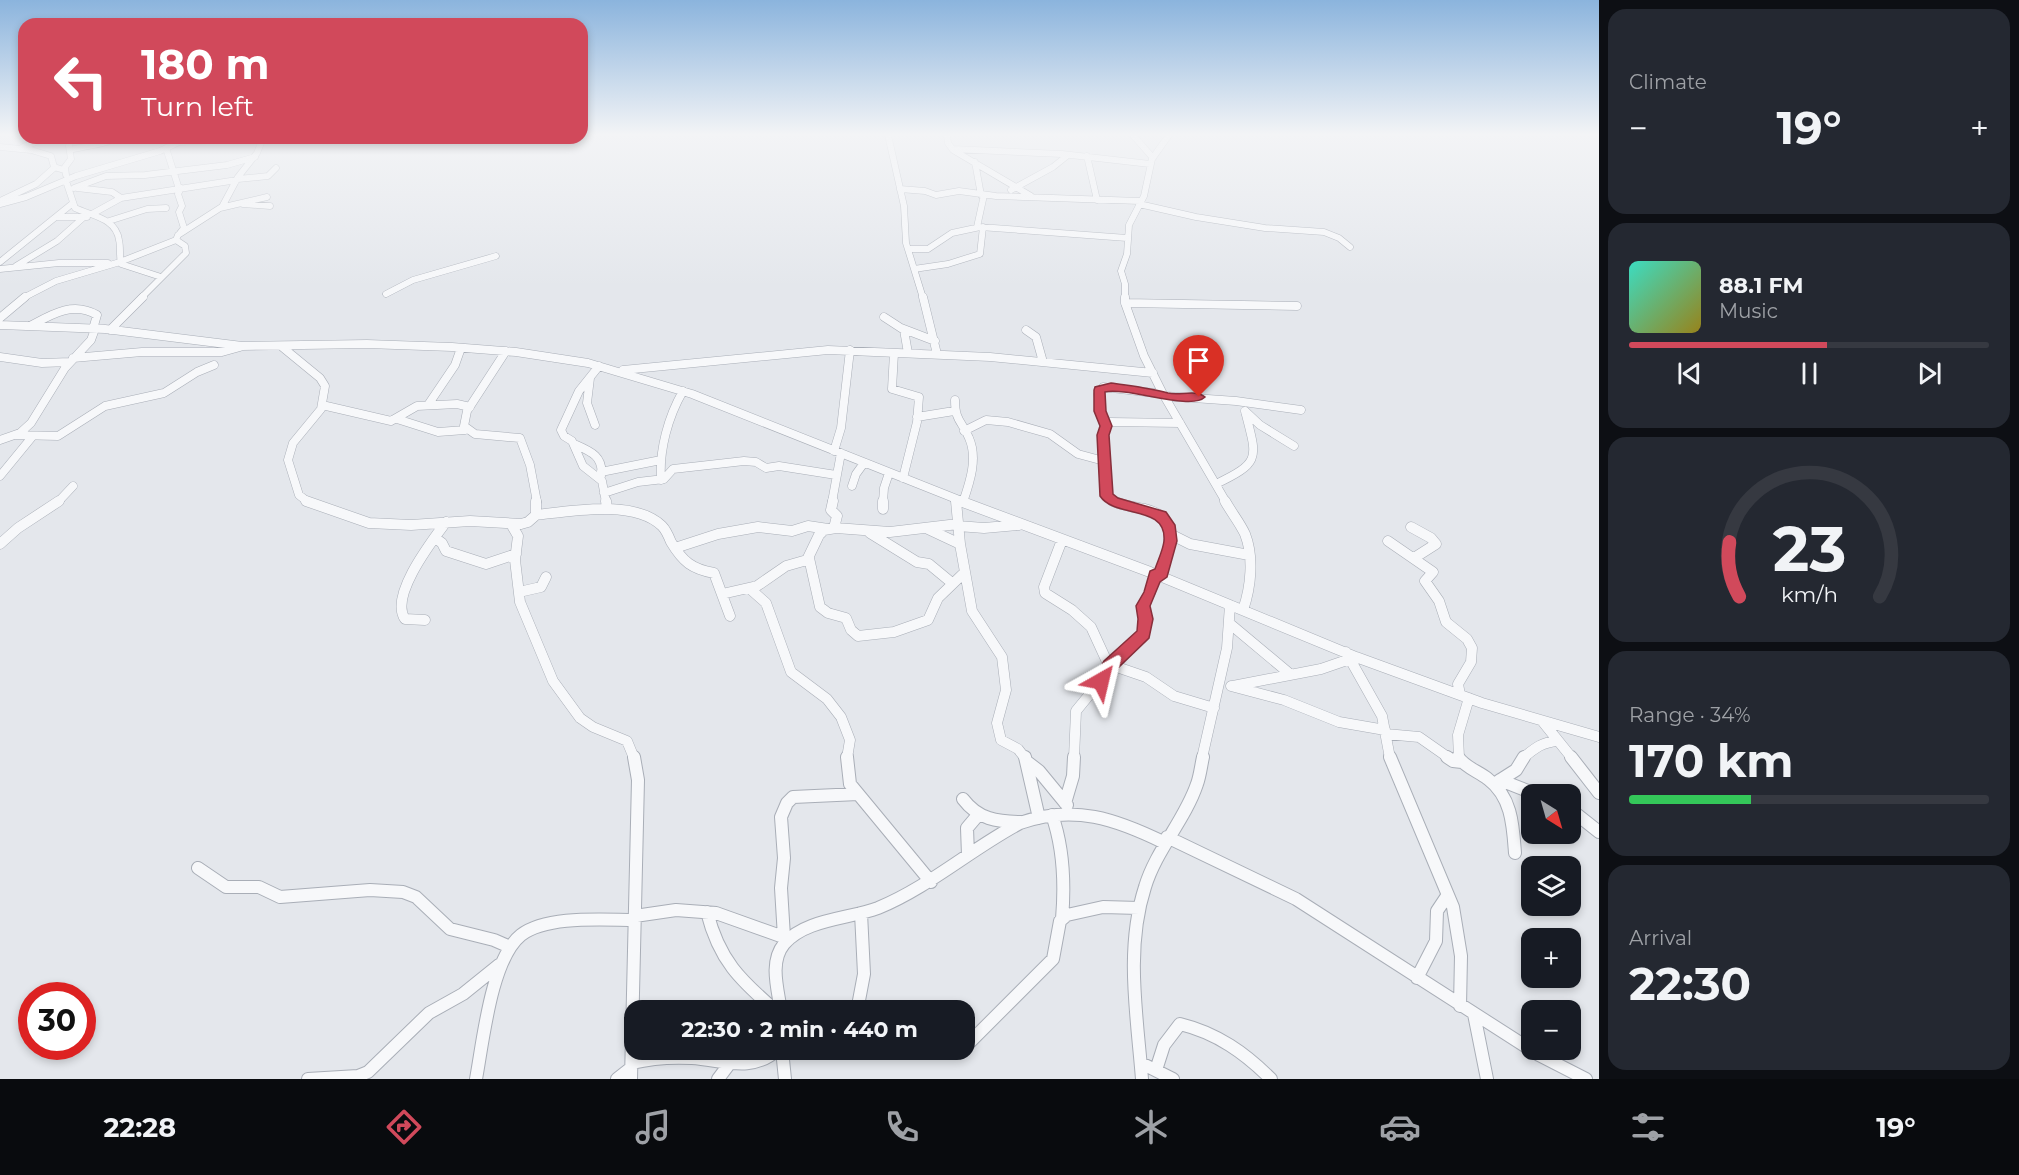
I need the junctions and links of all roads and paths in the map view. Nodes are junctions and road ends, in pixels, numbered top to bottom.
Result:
1 (32, 185) edge
2 (67, 185) edge
3 (69, 185) edge
4 (71, 185) edge
5 (197, 185) edge
6 (234, 185) edge
7 (899, 185) edge
8 (980, 185) edge
9 (1012, 185) edge
10 (1018, 185) edge
11 (1094, 185) edge
12 (1146, 185) edge
13 (1015, 187) junction
14 (180, 188) junction
15 (900, 189) junction
16 (982, 195) junction
17 (1002, 196) junction
18 (267, 197) dead end
19 (121, 198) junction
20 (1036, 198) junction
21 (1097, 200) junction
22 (0, 203) edge
23 (73, 203) junction
24 (1139, 203) junction
25 (235, 204) junction
26 (106, 205) junction
27 (270, 206) dead end
28 (222, 207) junction
29 (166, 208) dead end
30 (89, 214) junction
31 (56, 218) junction
32 (109, 221) junction
33 (183, 223) junction
34 (193, 226) junction
35 (980, 227) junction
36 (177, 238) junction
37 (1127, 238) junction
38 (1350, 247) dead end
39 (908, 249) junction
40 (496, 256) dead end
41 (0, 262) edge
42 (119, 263) junction
43 (11, 268) junction
44 (0, 269) edge
45 (914, 269) junction
46 (161, 277) junction
47 (386, 294) dead end
48 (1125, 303) junction
49 (1297, 306) dead end
50 (884, 317) dead end
51 (0, 318) edge
52 (0, 325) edge
53 (30, 326) junction
54 (901, 328) junction
55 (94, 329) junction
56 (110, 330) junction
57 (1026, 330) dead end
58 (935, 341) junction
59 (242, 346) junction
60 (281, 346) junction
61 (461, 348) junction
62 (850, 350) junction
63 (506, 351) junction
64 (894, 352) junction
65 (908, 353) junction
66 (937, 354) junction
67 (0, 357) edge
68 (71, 360) junction
69 (1043, 362) junction
70 (214, 366) dead end
71 (599, 366) junction
72 (618, 371) junction
73 (1153, 373) junction
74 (590, 376) junction
75 (683, 391) junction
76 (1164, 395) junction
77 (955, 400) dead end
78 (1231, 400) junction
79 (322, 405) junction
80 (428, 405) junction
81 (470, 406) junction
82 (1301, 410) dead end
83 (954, 411) junction
84 (1245, 411) junction
85 (917, 417) junction
86 (397, 419) junction
87 (1180, 423) junction
88 (596, 425) dead end
89 (1106, 426) junction
90 (465, 430) junction
91 (964, 431) junction
92 (16, 435) junction
93 (32, 437) junction
94 (0, 440) edge
95 (574, 444) junction
96 (1294, 446) dead end
97 (838, 452) junction
98 (661, 460) junction
99 (1104, 461) junction
100 (864, 463) junction
101 (889, 473) junction
102 (836, 475) junction
103 (0, 476) edge
104 (903, 478) junction
105 (661, 480) junction
106 (602, 483) junction
107 (1216, 484) junction
108 (74, 486) dead end
109 (852, 486) dead end
110 (960, 501) junction
111 (607, 508) junction
112 (591, 509) junction
113 (883, 509) dead end
114 (536, 515) junction
115 (446, 522) junction
116 (511, 524) junction
117 (1022, 524) junction
118 (958, 525) junction
119 (1412, 527) dead end
120 (926, 528) junction
121 (831, 529) junction
122 (868, 532) junction
123 (1170, 534) junction
124 (435, 538) junction
125 (1062, 540) junction
126 (1388, 541) dead end
127 (0, 544) edge
128 (960, 544) junction
129 (675, 548) junction
130 (516, 554) junction
131 (1249, 555) junction
132 (809, 558) junction
133 (1414, 558) junction
134 (965, 572) junction
135 (1158, 576) junction
136 (546, 577) dead end
137 (952, 583) junction
138 (749, 588) junction
139 (519, 592) junction
140 (722, 594) junction
141 (1230, 605) junction
142 (1243, 610) junction
143 (730, 616) dead end
144 (425, 620) dead end
145 (1229, 623) junction
146 (1348, 656) junction
147 (1111, 667) junction
148 (1290, 674) junction
149 (1225, 687) junction
150 (1464, 697) junction
151 (1214, 708) junction
152 (1543, 722) junction
153 (1385, 732) junction
154 (1599, 737) edge
155 (1558, 741) junction
156 (1026, 761) junction
157 (1461, 762) junction
158 (1497, 782) junction
159 (1521, 790) edge
160 (1599, 793) edge
161 (858, 794) junction
162 (963, 799) dead end
163 (1065, 803) junction
164 (1077, 814) junction
165 (978, 815) junction
166 (1045, 816) junction
167 (1581, 818) edge
168 (1025, 822) junction
169 (1599, 832) edge
170 (1166, 840) junction
171 (1515, 854) dead end
172 (968, 855) junction
173 (198, 868) dead end
174 (931, 882) junction
175 (1447, 896) junction
176 (1139, 908) junction
177 (707, 912) junction
178 (861, 913) junction
179 (635, 918) junction
180 (1062, 919) junction
181 (787, 938) junction
182 (510, 947) junction
183 (499, 965) junction
184 (1417, 978) junction
185 (762, 1000) edge
186 (780, 1000) edge
187 (860, 1000) edge
188 (1460, 1006) junction
189 (1474, 1014) junction
190 (975, 1037) edge
191 (764, 1060) edge
192 (782, 1060) edge
193 (730, 1063) junction
194 (1141, 1063) junction
195 (631, 1070) edge
196 (1156, 1070) junction
197 (308, 1079) edge
198 (476, 1079) edge
199 (617, 1079) edge
200 (718, 1079) edge
201 (785, 1079) edge
202 (1142, 1079) edge
203 (1173, 1079) edge
204 (1271, 1079) edge
205 (1487, 1079) edge
206 (1586, 1079) edge

1 - 22 street
2 - 22 street
3 - 23 street
4 - 19 street
5 - 14 street
6 - 28 street
7 - 15 street
8 - 16 street
9 - 13 street
10 - 13 street
11 - 21 street
12 - 24 street
13 - 17 street
13 - 20 street
14 - 19 street
14 - 33 street
15 - 16 street
15 - 39 street
16 - 17 street
16 - 35 street
17 - 20 street
18 - 25 street
19 - 26 street
20 - 21 street
21 - 24 street
23 - 30 street
23 - 31 street
24 - 37 street
24 - 38 street
25 - 27 street
25 - 28 street
26 - 30 street
26 - 30 street
28 - 34 street
29 - 32 street
30 - 31 street
30 - 32 street
30 - 43 street
31 - 41 street
32 - 42 street
33 - 34 street
33 - 36 street
34 - 36 street
35 - 37 street
35 - 39 street
35 - 45 street
36 - 42 street
36 - 46 street
37 - 48 street
39 - 45 street
40 - 47 street
42 - 43 street
42 - 46 street
42 - 51 street
43 - 44 street
45 - 58 street
46 - 56 street
48 - 49 street
48 - 73 street
50 - 54 street
52 - 53 street
53 - 55 street
53 - 55 street
54 - 58 street
54 - 65 street
55 - 56 street
55 - 68 street
56 - 59 street
57 - 69 street
58 - 66 street
59 - 60 street
59 - 68 street
60 - 61 street
60 - 79 street
61 - 63 street
61 - 80 street
62 - 64 street
62 - 72 street
62 - 97 street
63 - 71 street
63 - 81 street
64 - 65 street
64 - 85 street
65 - 66 street
66 - 69 street
67 - 68 street
68 - 92 street
69 - 73 street
70 - 93 street
71 - 72 street
71 - 74 street
72 - 75 street
73 - 76 street
74 - 88 street
74 - 95 street
75 - 97 street
75 - 98 street
76 - 78 street
76 - 87 street
76 - 89 street
77 - 83 street
78 - 82 street
78 - 84 street
79 - 86 street
79 - 115 street
80 - 81 street
80 - 86 street
81 - 90 street
83 - 85 street
83 - 91 street
84 - 96 street
84 - 107 street
85 - 104 street
86 - 90 street
87 - 89 street
87 - 107 street
89 - 99 street
90 - 114 street
91 - 99 street
91 - 110 street
92 - 93 street
92 - 94 street
93 - 103 street
95 - 106 street
95 - 106 street
97 - 100 street
97 - 102 street
98 - 105 street
98 - 106 street
99 - 123 street
100 - 101 street
100 - 109 street
101 - 104 street
101 - 113 street
102 - 105 street
102 - 121 street
104 - 110 street
105 - 106 street
106 - 111 street
106 - 112 street
107 - 131 street
108 - 127 street
110 - 117 street
110 - 118 street
111 - 112 street
111 - 129 street
112 - 114 street
114 - 116 street
115 - 116 street
115 - 124 street
116 - 130 street
117 - 118 street
117 - 125 street
118 - 120 street
118 - 128 street
119 - 133 street
120 - 122 street
120 - 128 street
121 - 122 street
121 - 129 street
121 - 132 street
122 - 137 street
123 - 131 street
123 - 135 street
124 - 130 street
124 - 144 street
125 - 135 street
125 - 147 street
126 - 133 street
128 - 134 street
129 - 140 street
130 - 139 street
131 - 142 street
132 - 137 street
132 - 138 street
133 - 150 street
134 - 137 street
134 - 156 street
135 - 141 street
135 - 147 street
136 - 139 street
138 - 140 street
138 - 161 street
139 - 179 street
140 - 143 street
141 - 142 street
141 - 145 street
142 - 146 street
145 - 148 street
145 - 149 street
146 - 148 street
146 - 150 street
146 - 153 street
147 - 151 street
147 - 163 street
148 - 149 street
149 - 151 street
149 - 153 street
150 - 152 street
150 - 157 street
151 - 170 street
152 - 154 street
152 - 155 street
153 - 157 street
153 - 175 street
155 - 158 street
155 - 160 street
156 - 163 street
156 - 166 street
157 - 158 street
158 - 159 street
158 - 171 street
161 - 174 street
161 - 181 street
162 - 165 street
163 - 164 street
164 - 166 street
164 - 170 street
165 - 168 street
165 - 172 street
166 - 168 street
166 - 180 street
167 - 169 street
168 - 172 street
170 - 176 street
170 - 184 street
172 - 174 street
173 - 182 street
174 - 178 street
175 - 184 street
175 - 188 street
176 - 180 street
176 - 194 street
177 - 179 street
177 - 181 street
177 - 185 street
178 - 181 street
178 - 187 street
179 - 182 street
179 - 195 street
180 - 190 street
181 - 186 street
182 - 183 street
183 - 197 street
183 - 198 street
184 - 188 street
188 - 189 street
189 - 205 street
189 - 206 street
191 - 193 street
192 - 201 street
193 - 195 street
193 - 200 street
194 - 196 street
194 - 202 street
195 - 199 street
196 - 203 street
196 - 204 street

